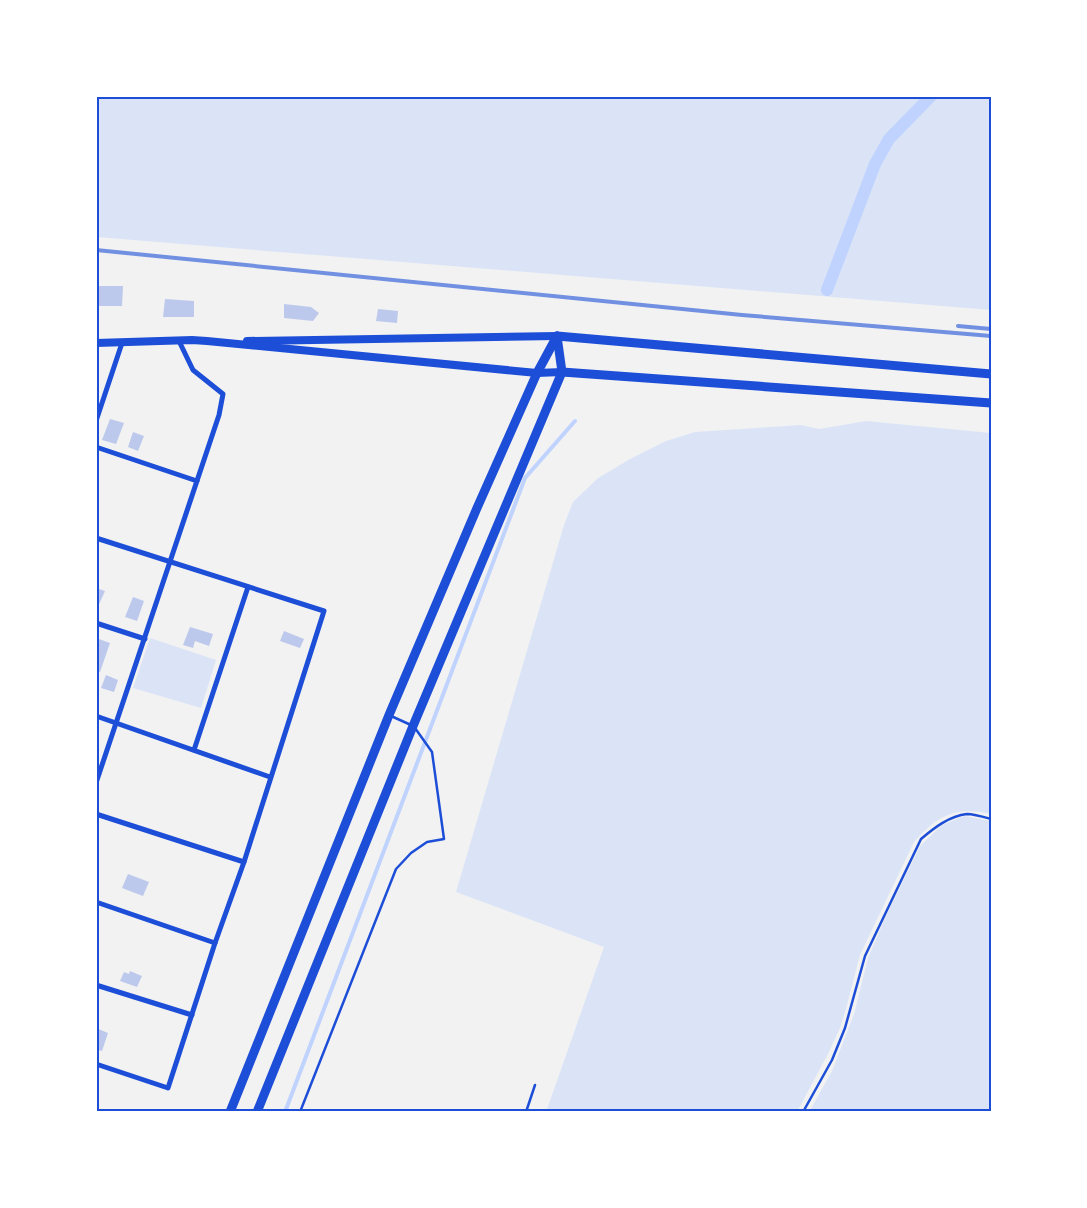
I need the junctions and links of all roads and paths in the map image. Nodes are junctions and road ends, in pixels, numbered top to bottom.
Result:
1 (557, 336) junction
2 (179, 341) junction
3 (207, 341) junction
4 (96, 343) edge
5 (122, 343) junction
6 (562, 372) junction
7 (537, 373) junction
8 (991, 374) edge
9 (991, 404) edge
10 (96, 421) edge
11 (96, 447) edge
12 (197, 481) junction
13 (96, 538) edge
14 (170, 562) junction
15 (248, 587) junction
16 (96, 623) edge
17 (144, 639) junction
18 (96, 716) edge
19 (389, 716) junction
20 (116, 723) junction
21 (413, 726) junction
22 (194, 750) junction
23 (270, 777) junction
24 (96, 784) edge
25 (96, 814) edge
26 (991, 818) edge
27 (244, 862) junction
28 (96, 902) edge
29 (215, 943) junction
30 (96, 984) edge
31 (192, 1015) junction
32 (96, 1064) edge
33 (535, 1085) dead end
34 (230, 1112) edge
35 (257, 1112) edge
36 (300, 1112) edge
37 (526, 1112) edge
38 (803, 1112) edge

1 - 3 main road
1 - 6 highway
1 - 7 highway
1 - 8 highway
2 - 3 main road
2 - 5 main road
2 - 12 street
3 - 7 main road
4 - 5 main road
5 - 10 street
6 - 7 main road
6 - 9 highway
6 - 21 highway
7 - 19 highway
11 - 12 street
12 - 14 street
13 - 14 street
14 - 15 street
14 - 17 street
15 - 22 street
15 - 23 street
16 - 17 street
17 - 20 street
18 - 20 street
19 - 21 lane
19 - 34 highway
20 - 22 street
20 - 24 street
21 - 35 highway
21 - 36 lane
22 - 23 street
23 - 27 street
25 - 27 street
26 - 38 lane
27 - 29 street
28 - 29 street
29 - 31 street
30 - 31 street
31 - 32 street
33 - 37 lane

